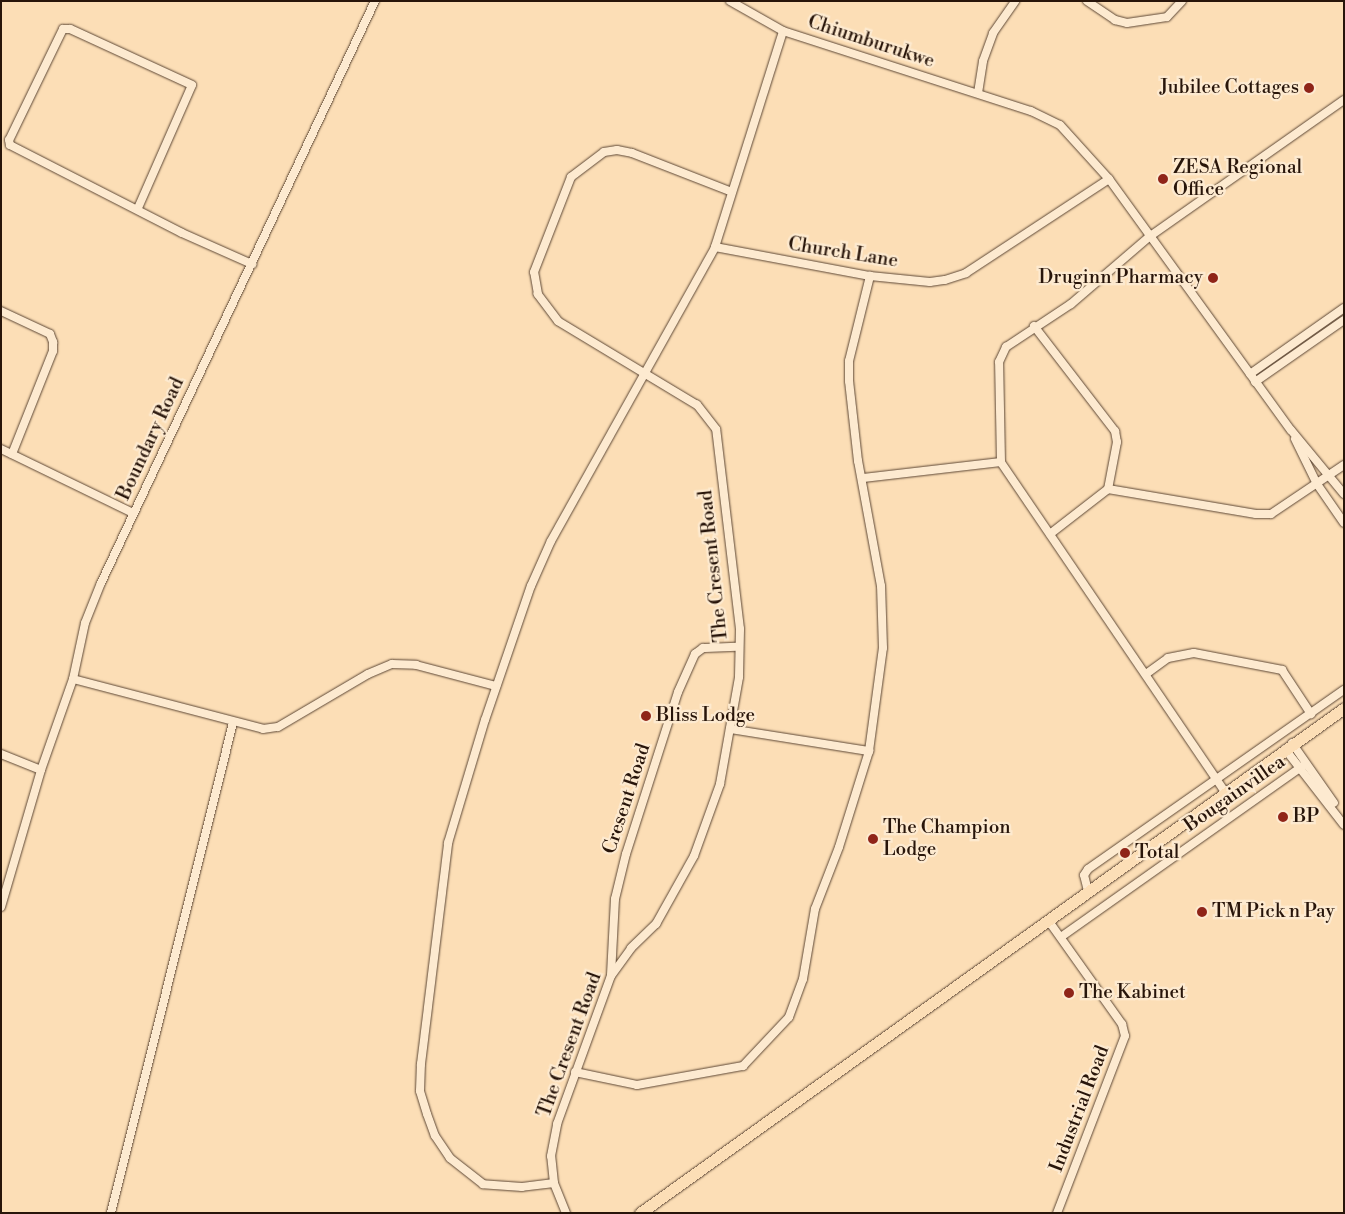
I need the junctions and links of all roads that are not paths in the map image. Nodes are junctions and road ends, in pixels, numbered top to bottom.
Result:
1 (375, 1) edge
2 (730, 1) edge
3 (1015, 1) edge
4 (1087, 1) edge
5 (1182, 1) edge
6 (742, 5) edge
7 (783, 30) junction
8 (978, 93) junction
9 (1344, 100) edge
10 (1109, 179) junction
11 (732, 192) junction
12 (138, 208) junction
13 (1150, 237) junction
14 (715, 247) junction
15 (252, 264) junction
16 (870, 276) junction
17 (1344, 308) edge
18 (1, 311) edge
19 (1344, 320) edge
20 (1323, 323) junction
21 (1034, 326) junction
22 (1328, 330) junction
23 (1250, 374) junction
24 (644, 375) junction
25 (1255, 382) junction
26 (1291, 430) junction
27 (1, 449) edge
28 (12, 454) junction
29 (1001, 462) junction
30 (1344, 465) edge
31 (1330, 475) junction
32 (863, 478) junction
33 (1317, 484) junction
34 (1108, 489) junction
35 (1344, 494) edge
36 (133, 513) junction
37 (1344, 523) edge
38 (1050, 534) junction
39 (739, 647) junction
40 (1146, 674) junction
41 (72, 679) junction
42 (496, 686) junction
43 (1344, 690) edge
44 (1344, 708) edge
45 (1311, 714) junction
46 (233, 723) junction
47 (730, 729) junction
48 (1288, 746) junction
49 (869, 751) junction
50 (1, 754) edge
51 (1303, 766) junction
52 (41, 770) junction
53 (1217, 778) junction
54 (1225, 792) junction
55 (1344, 817) edge
56 (1344, 825) edge
57 (1088, 891) junction
58 (1, 907) edge
59 (1048, 920) junction
60 (1061, 937) junction
61 (611, 976) junction
62 (575, 1072) junction
63 (554, 1183) junction
64 (112, 1213) edge
65 (566, 1213) edge
66 (640, 1213) edge
67 (1057, 1213) edge

1 - 15 street, Boundary Road
2 - 6 street, Chiumburukwe
3 - 8 street
4 - 5 street
6 - 7 street, Chiumburukwe
7 - 8 street, Chiumburukwe
7 - 11 street
8 - 10 street, Chiumburukwe
9 - 13 street
10 - 13 street, Chiumburukwe
10 - 16 street, Church Lane
11 - 14 street
11 - 24 street, The Cresent Road
12 - 12 street
12 - 15 street
13 - 21 street
13 - 23 street, Chiumburukwe
14 - 16 street, Church Lane
14 - 24 street
15 - 36 street, Boundary Road
16 - 32 street
17 - 20 street
18 - 28 street
19 - 22 street
20 - 22 street
20 - 23 street
21 - 29 street
21 - 34 street
22 - 25 street
23 - 25 street, Chiumburukwe
24 - 39 street, The Cresent Road
24 - 42 street
25 - 26 street, Chiumburukwe
26 - 31 street
26 - 33 street
27 - 28 street
28 - 36 street
29 - 32 street
29 - 38 street
30 - 31 street
31 - 33 street
31 - 35 street
32 - 49 street
33 - 34 street
33 - 37 street
34 - 38 street
36 - 41 street, Boundary Road
38 - 40 street
39 - 47 street, The Cresent Road
39 - 61 street, Cresent Road
40 - 45 street
40 - 53 street
41 - 46 street
41 - 52 street, Boundary Road
42 - 46 street
42 - 63 street
43 - 45 street
44 - 48 highway
45 - 53 street
46 - 64 street
47 - 49 street
47 - 61 street, The Cresent Road
48 - 51 street
48 - 54 highway
49 - 62 street
50 - 52 street
51 - 55 street
51 - 56 street
51 - 60 street, Bougainvillea
52 - 58 street, Boundary Road
53 - 54 street
53 - 57 street
54 - 57 highway
57 - 59 highway
59 - 60 street, Industrial Road
59 - 66 highway
60 - 67 street, Industrial Road
61 - 62 street, The Cresent Road
62 - 63 street, The Cresent Road
63 - 65 street, The Cresent Road

